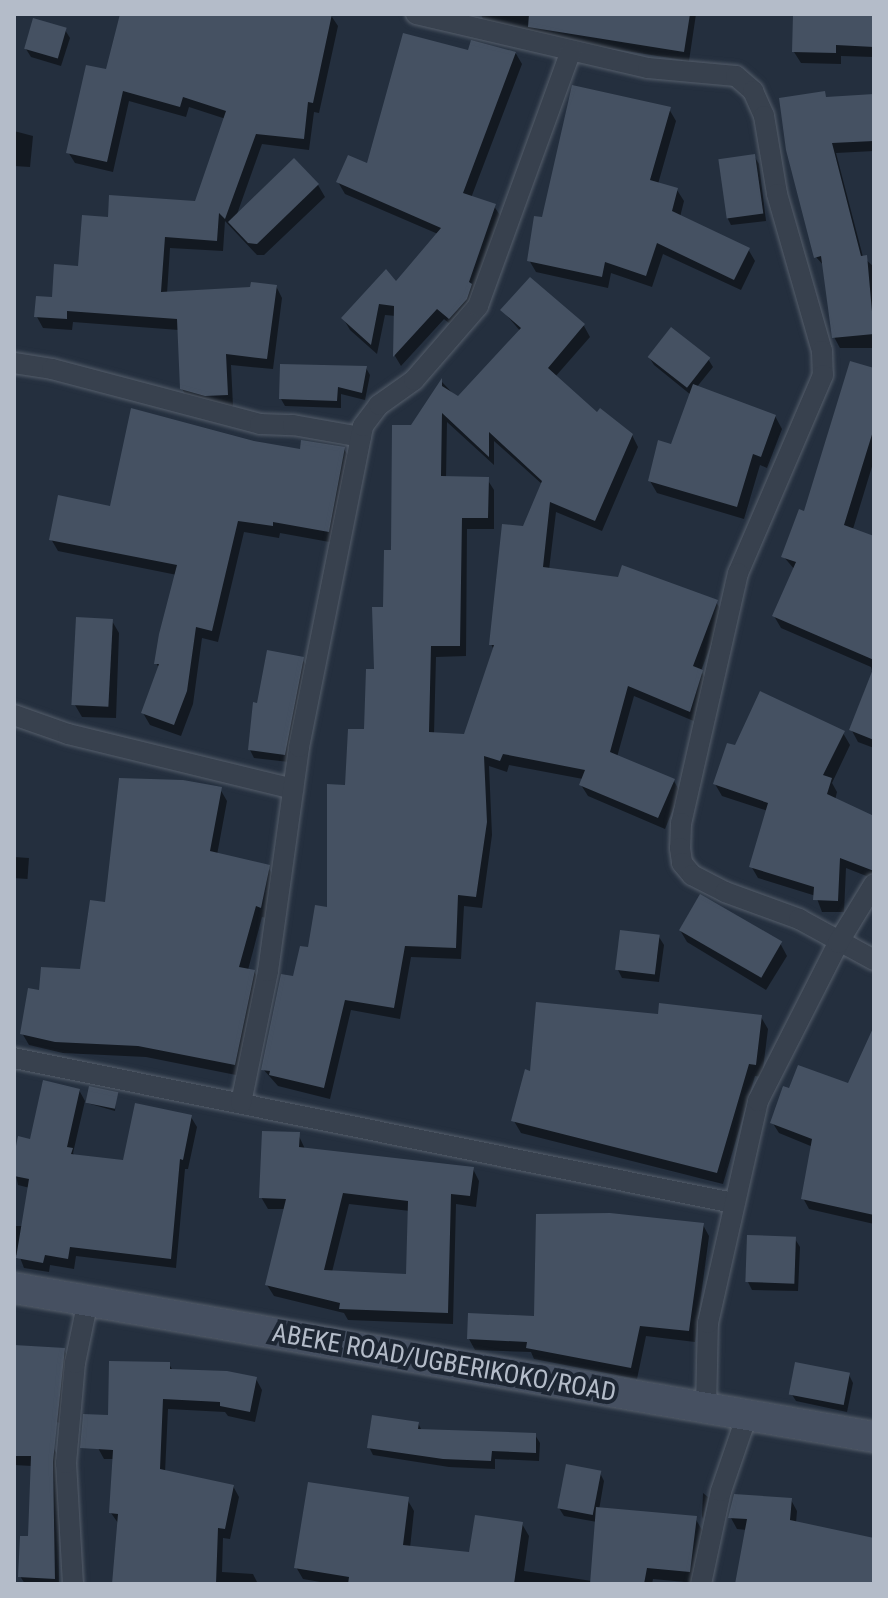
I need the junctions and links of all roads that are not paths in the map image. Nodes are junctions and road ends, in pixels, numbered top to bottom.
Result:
1 (416, 14) edge
2 (571, 51) junction
3 (14, 363) edge
4 (361, 437) junction
5 (14, 715) edge
6 (293, 789) junction
7 (874, 884) edge
8 (838, 943) junction
9 (874, 960) edge
10 (14, 1058) edge
11 (241, 1103) junction
12 (733, 1203) junction
13 (14, 1288) edge
14 (88, 1300) junction
15 (706, 1408) junction
16 (747, 1415) junction
17 (874, 1437) edge
18 (73, 1584) edge
19 (701, 1584) edge

1 - 2 street
2 - 4 street
2 - 8 street
3 - 4 street
4 - 6 street
5 - 6 street
6 - 11 street
7 - 8 street
8 - 9 street
8 - 12 street
10 - 11 street
11 - 12 street
12 - 15 street
13 - 14 street, ABEKE ROAD/UGBERIKOKO/ROAD
14 - 15 street, ABEKE ROAD/UGBERIKOKO/ROAD
14 - 18 street
15 - 16 street, ABEKE ROAD/UGBERIKOKO/ROAD
16 - 17 street, ABEKE ROAD/UGBERIKOKO/ROAD
16 - 19 street

